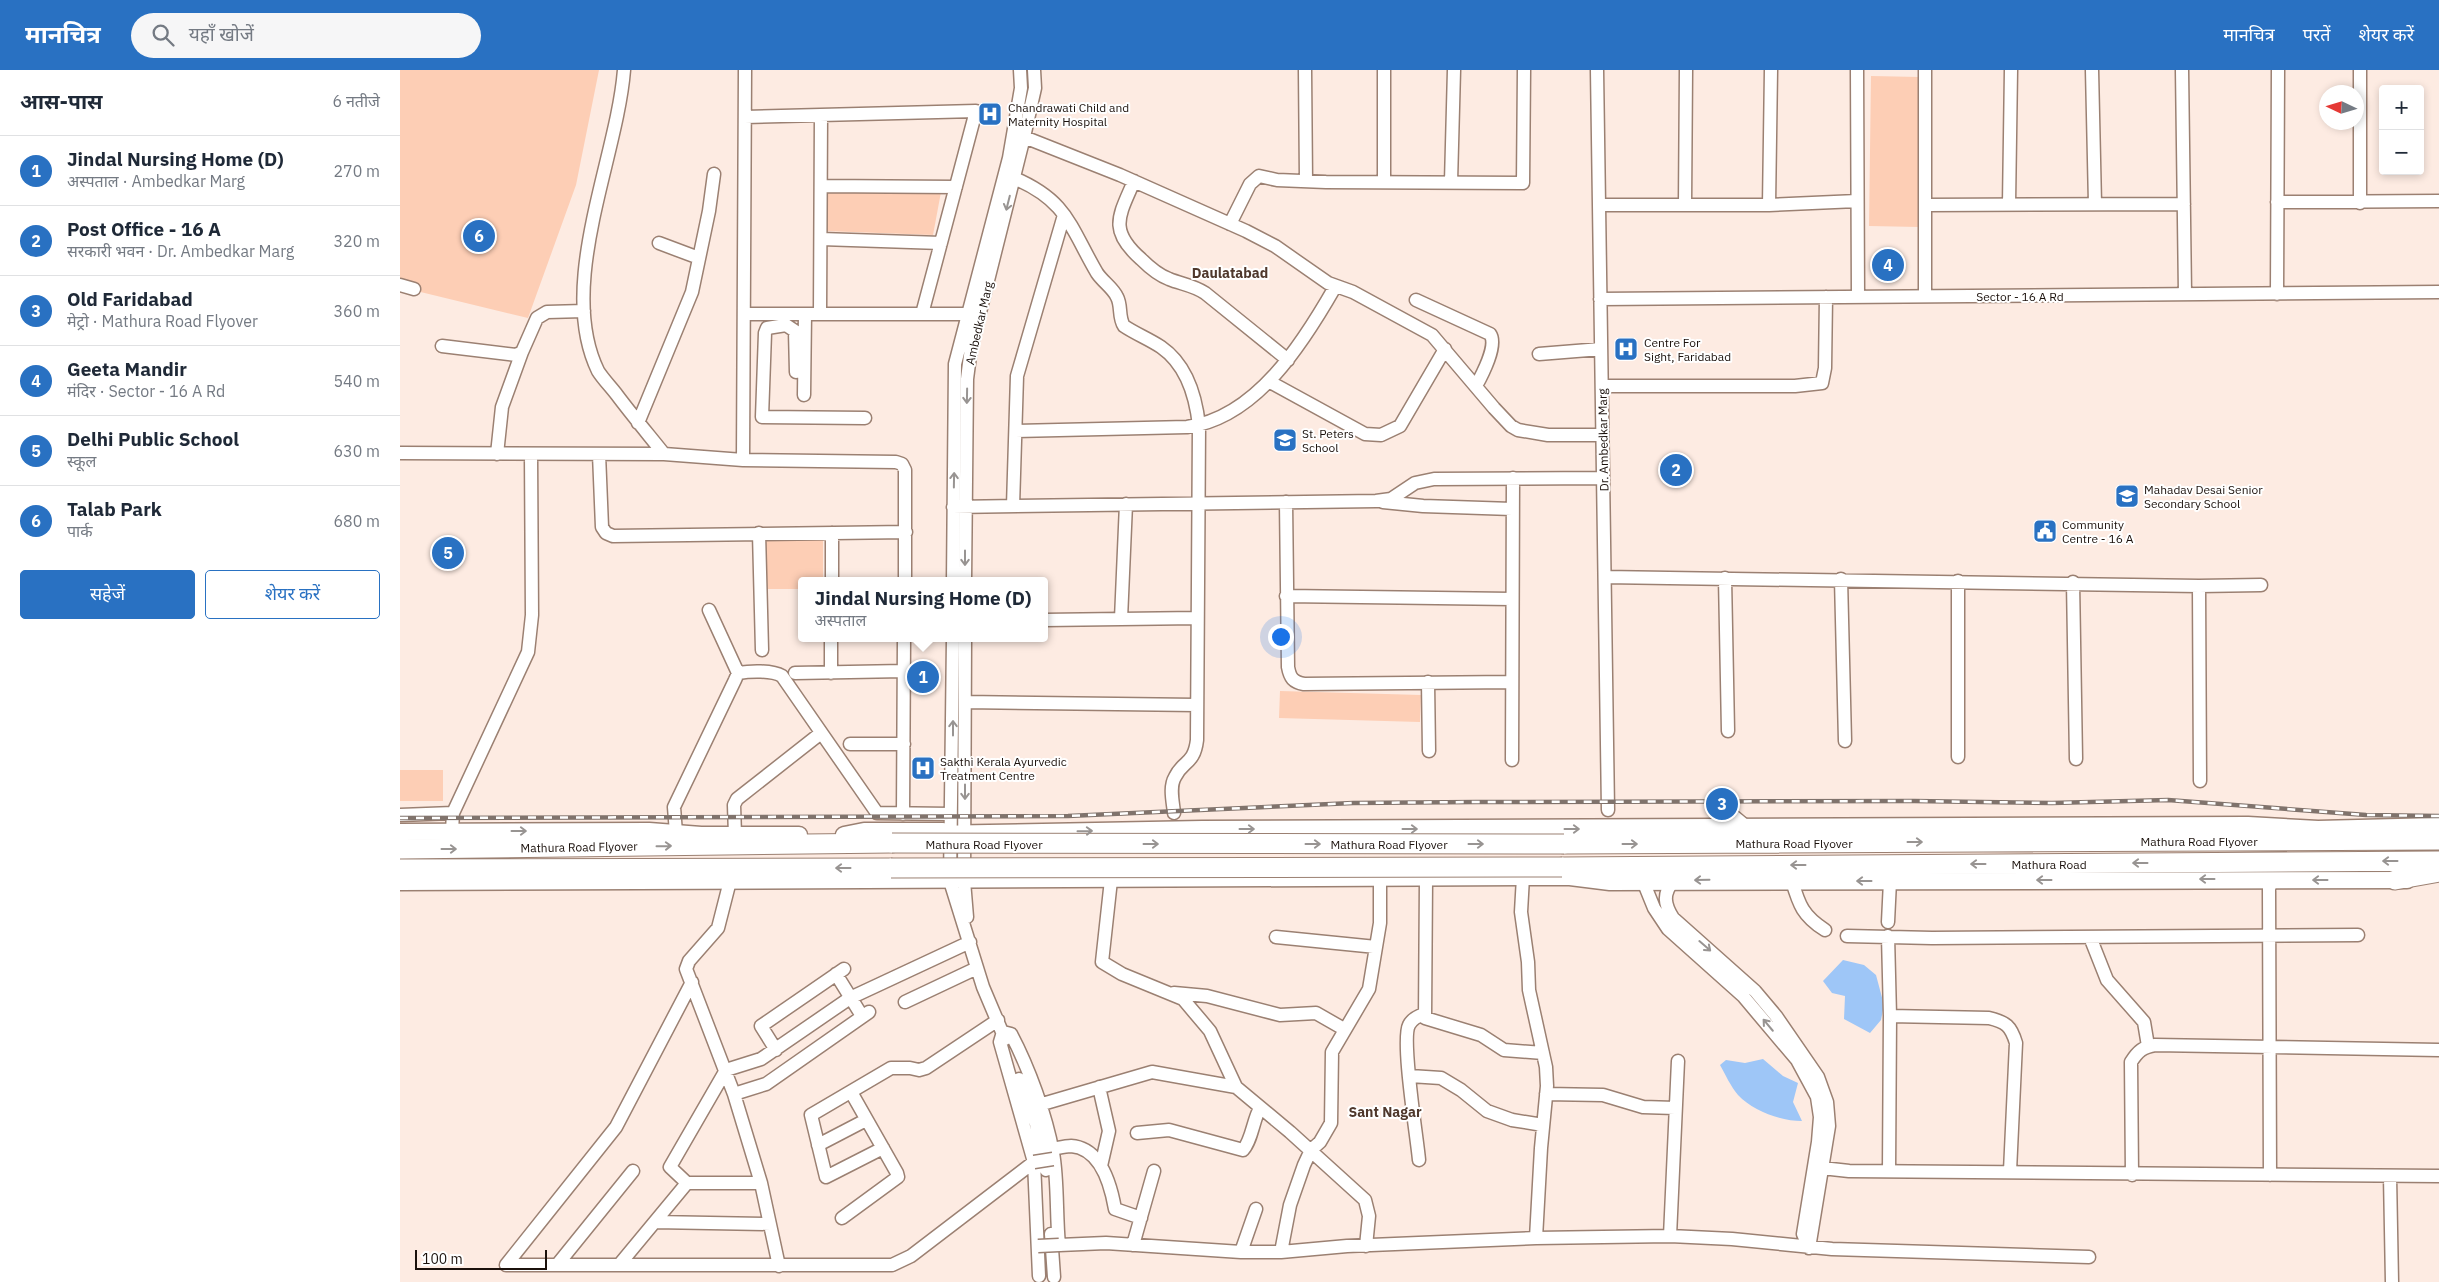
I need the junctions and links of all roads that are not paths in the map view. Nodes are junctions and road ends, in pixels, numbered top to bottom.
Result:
1 (624, 70) edge
2 (745, 70) edge
3 (1020, 70) edge
4 (1034, 70) edge
5 (1305, 70) edge
6 (1384, 70) edge
7 (1454, 70) edge
8 (1524, 70) edge
9 (1597, 70) edge
10 (1686, 70) edge
11 (1771, 70) edge
12 (1857, 70) edge
13 (1925, 70) edge
14 (2011, 70) edge
15 (2092, 70) edge
16 (2182, 70) edge
17 (2278, 70) edge
18 (2360, 70) edge
19 (821, 115) junction
20 (745, 116) junction
21 (1024, 137) junction
22 (714, 174) dead end
23 (1014, 178) junction
24 (1134, 181) junction
25 (1306, 181) junction
26 (1384, 182) junction
27 (1451, 182) junction
28 (821, 186) junction
29 (956, 187) junction
30 (1857, 202) junction
31 (2277, 202) junction
32 (2439, 202) edge
33 (2360, 203) junction
34 (2009, 204) junction
35 (2095, 204) junction
36 (2184, 204) junction
37 (1599, 205) junction
38 (1685, 205) junction
39 (1769, 205) junction
40 (1926, 205) junction
41 (1064, 215) junction
42 (1230, 224) junction
43 (821, 239) junction
44 (659, 243) dead end
45 (941, 243) junction
46 (699, 258) junction
47 (400, 285) edge
48 (1335, 286) junction
49 (414, 289) dead end
50 (2439, 292) edge
51 (2185, 294) junction
52 (2277, 294) junction
53 (1925, 296) junction
54 (1826, 297) junction
55 (1858, 297) junction
56 (1600, 299) junction
57 (1416, 300) dead end
58 (584, 311) junction
59 (744, 314) junction
60 (805, 314) junction
61 (820, 314) junction
62 (922, 314) junction
63 (974, 314) junction
64 (442, 346) dead end
65 (1445, 350) junction
66 (1601, 350) junction
67 (522, 352) junction
68 (1538, 354) dead end
69 (744, 358) junction
70 (764, 358) junction
71 (1288, 360) junction
72 (796, 372) dead end
73 (1270, 382) junction
74 (1476, 386) junction
75 (1602, 386) junction
76 (804, 395) dead end
77 (865, 418) dead end
78 (638, 423) junction
79 (1199, 426) junction
80 (1016, 431) junction
81 (1602, 435) junction
82 (400, 453) edge
83 (497, 454) junction
84 (531, 454) junction
85 (600, 454) junction
86 (664, 454) junction
87 (744, 460) junction
88 (1512, 478) junction
89 (1603, 478) junction
90 (1376, 501) junction
91 (1286, 502) junction
92 (1198, 503) junction
93 (1126, 504) junction
94 (1014, 506) junction
95 (959, 507) junction
96 (1512, 509) junction
97 (906, 532) junction
98 (759, 533) junction
99 (832, 533) junction
100 (1604, 576) junction
101 (832, 577) edge
102 (905, 577) edge
103 (953, 577) edge
104 (965, 577) edge
105 (1725, 578) junction
106 (1841, 580) junction
107 (1958, 581) junction
108 (2073, 582) junction
109 (2261, 584) dead end
110 (2199, 586) junction
111 (1286, 596) junction
112 (1512, 599) junction
113 (709, 610) dead end
114 (1197, 618) junction
115 (1121, 619) junction
116 (1048, 620) edge
117 (831, 642) edge
118 (904, 642) edge
119 (953, 642) edge
120 (965, 642) edge
121 (762, 650) dead end
122 (904, 671) junction
123 (831, 672) junction
124 (738, 673) junction
125 (794, 673) dead end
126 (1428, 682) junction
127 (1512, 682) junction
128 (965, 702) junction
129 (1197, 705) junction
130 (1728, 731) dead end
131 (821, 733) junction
132 (1845, 741) dead end
133 (850, 744) dead end
134 (904, 744) junction
135 (1429, 751) dead end
136 (1958, 757) dead end
137 (2076, 759) dead end
138 (1512, 760) dead end
139 (2200, 781) dead end
140 (1608, 810) dead end
141 (1725, 810) dead end
142 (452, 813) junction
143 (1174, 813) dead end
144 (903, 814) junction
145 (951, 814) junction
146 (400, 815) edge
147 (2439, 826) edge
148 (1748, 828) junction
149 (2439, 830) edge
150 (452, 831) junction
151 (400, 832) edge
152 (1052, 832) junction
153 (676, 833) junction
154 (955, 833) junction
155 (735, 835) junction
156 (844, 835) junction
157 (899, 835) junction
158 (2378, 840) junction
159 (2439, 840) edge
160 (400, 849) edge
161 (2439, 861) edge
162 (1658, 866) junction
163 (400, 869) edge
164 (2439, 872) edge
165 (1523, 878) junction
166 (1578, 878) junction
167 (1380, 879) junction
168 (1426, 879) junction
169 (1111, 880) junction
170 (2272, 880) junction
171 (2395, 880) junction
172 (730, 881) junction
173 (898, 881) junction
174 (957, 881) junction
175 (1052, 881) junction
176 (1643, 881) junction
177 (1673, 881) junction
178 (1792, 881) junction
179 (1890, 881) junction
180 (2439, 881) edge
181 (400, 882) edge
182 (1888, 922) dead end
183 (1825, 930) dead end
184 (2358, 935) dead end
185 (1847, 936) dead end
186 (1888, 936) junction
187 (2270, 936) junction
188 (1276, 937) dead end
189 (2090, 937) junction
190 (969, 939) junction
191 (1376, 947) junction
192 (977, 968) junction
193 (692, 982) junction
194 (1172, 993) junction
195 (850, 998) junction
196 (904, 1002) dead end
197 (1424, 1014) junction
198 (1890, 1016) junction
199 (998, 1020) junction
200 (1344, 1028) junction
201 (1003, 1032) junction
202 (2148, 1046) junction
203 (2269, 1046) junction
204 (776, 1050) junction
205 (2439, 1050) edge
206 (1543, 1054) junction
207 (1678, 1061) dead end
208 (726, 1070) junction
209 (1410, 1076) junction
210 (1099, 1087) junction
211 (1236, 1087) junction
212 (851, 1092) junction
213 (734, 1094) junction
214 (1546, 1094) junction
215 (1040, 1105) junction
216 (1260, 1108) junction
217 (1675, 1108) junction
218 (866, 1120) junction
219 (1543, 1125) junction
220 (1136, 1133) dead end
221 (818, 1144) junction
222 (883, 1148) junction
223 (1311, 1150) junction
224 (1052, 1154) junction
225 (1419, 1160) dead end
226 (1034, 1162) junction
227 (1101, 1166) junction
228 (1822, 1168) junction
229 (633, 1171) dead end
230 (1154, 1171) dead end
231 (2010, 1171) junction
232 (1889, 1172) junction
233 (2132, 1175) junction
234 (2270, 1176) junction
235 (2390, 1176) junction
236 (2439, 1176) edge
237 (688, 1183) junction
238 (761, 1183) junction
239 (1256, 1209) dead end
240 (842, 1218) dead end
241 (1141, 1218) junction
242 (655, 1222) junction
243 (770, 1224) junction
244 (1670, 1236) junction
245 (1536, 1238) junction
246 (1059, 1245) junction
247 (1133, 1245) junction
248 (1038, 1246) junction
249 (1366, 1246) junction
250 (1809, 1248) junction
251 (1241, 1252) junction
252 (1281, 1252) junction
253 (2089, 1257) dead end
254 (619, 1265) junction
255 (557, 1266) junction
256 (779, 1266) junction
257 (1038, 1276) dead end
258 (1054, 1277) dead end
259 (2392, 1282) edge

1 - 58 street
2 - 20 street
3 - 63 street, Ambedkar Marg
4 - 21 street, Ambedkar Marg
5 - 25 street
6 - 26 street
7 - 27 street
8 - 27 street
9 - 37 street, Dr. Ambedkar Marg
10 - 38 street
11 - 39 street
12 - 30 street
13 - 40 street
14 - 34 street
15 - 35 street
16 - 36 street
17 - 31 street
18 - 33 street
19 - 20 street
19 - 28 street
19 - 29 street
20 - 59 street
21 - 23 street, Ambedkar Marg
21 - 24 street
22 - 46 street
23 - 41 street
23 -> 63 street, Ambedkar Marg
24 - 42 street
24 - 71 street
25 - 26 street
25 - 42 street
26 - 27 street
28 - 29 street
28 - 43 street
29 - 45 street
30 - 39 street
30 - 55 street
31 - 33 street
31 - 52 street
32 - 33 street
34 - 35 street
34 - 40 street
35 - 36 street
36 - 51 street
37 - 38 street
37 - 56 street, Dr. Ambedkar Marg
38 - 39 street
40 - 53 street
41 - 79 street
41 - 80 street
42 - 48 street
43 - 45 street
43 - 61 street
44 - 46 street
45 - 62 street
46 - 78 street
47 - 49 street
48 - 65 street
48 - 71 street
50 - 52 street, Sector - 16 A Rd
51 - 52 street, Sector - 16 A Rd
51 - 53 street, Sector - 16 A Rd
53 - 55 street, Sector - 16 A Rd
54 - 55 street, Sector - 16 A Rd
54 - 56 street, Sector - 16 A Rd
54 - 75 street
56 - 66 street, Dr. Ambedkar Marg
57 - 74 street
58 - 67 street
58 - 78 street
59 - 60 street
59 - 69 street
60 - 61 street
60 - 76 street
61 - 62 street
62 - 63 street
63 - 95 street, Ambedkar Marg
64 - 67 street
65 - 73 street
65 - 74 street
66 - 68 street
66 - 75 street, Dr. Ambedkar Marg
67 - 83 street
69 - 70 street
69 - 87 street
70 - 72 street
70 - 77 street
71 - 73 street
73 - 79 street
74 - 81 street
75 - 81 street, Dr. Ambedkar Marg
78 - 86 street
79 - 80 street
79 - 92 street
80 - 94 street
81 - 89 street, Dr. Ambedkar Marg
82 - 83 street
83 - 84 street
84 - 85 street
84 - 142 street
85 - 86 street
85 - 98 street
86 - 87 street
87 - 97 street
88 - 89 street
88 - 90 street
88 - 96 street
89 - 100 street, Dr. Ambedkar Marg
90 - 91 street
90 - 96 street
91 - 92 street
91 - 111 street
92 - 93 street
92 - 114 street
93 - 94 street
93 - 115 street
94 - 95 street
95 - 103 street, Ambedkar Marg
95 -> 104 street, Ambedkar Marg
96 - 112 street
97 - 99 street
97 - 102 street
98 - 99 street
98 - 121 street
99 - 101 street
100 - 105 street
100 - 140 street, Dr. Ambedkar Marg
105 - 106 street
105 - 130 street
106 - 107 street
106 - 132 street
107 - 108 street
107 - 136 street
108 - 110 street
108 - 137 street
109 - 110 street
110 - 139 street
111 - 112 street
111 - 126 street
112 - 127 street
113 - 124 street
114 - 115 street
114 - 129 street
115 - 116 street
117 - 123 street
118 - 122 street
145 -> 119 street
120 - 128 street
122 - 123 street
122 - 134 street
123 - 125 street
124 - 131 street
124 - 153 street
126 - 127 street
126 - 135 street
127 - 138 street
128 - 129 street
128 -> 154 street
129 - 143 street
131 - 144 street
131 - 155 street
133 - 134 street
134 - 144 street
141 - 148 street
142 - 146 street
142 - 150 street
144 - 145 street
145 - 154 street
147 - 148 main road
152 -> 148 main road
149 - 158 highway
150 - 151 main road
150 -> 153 main road
152 - 154 main road
152 - 175 main road
153 - 155 main road
154 - 156 main road
154 - 157 main road
154 - 174 street
155 - 156 main road
156 - 157 main road
157 - 173 main road
158 - 159 highway
160 -> 158 highway, Mathura Road Flyover, bridge
161 -> 162 highway, Mathura Road
162 -> 163 highway, Mathura Road Flyover, bridge
162 - 166 highway
164 - 171 highway
165 - 166 main road
165 - 168 main road
165 - 206 street
166 - 176 main road
167 - 168 main road
167 - 169 main road
167 - 191 street
168 - 197 street
169 - 175 main road
169 - 194 street
171 -> 170 main road
170 -> 179 main road
170 - 187 street
171 - 180 main road
172 - 173 main road
172 - 181 main road
172 - 193 street
173 - 174 main road
174 - 175 main road
174 - 190 street
176 - 177 main road
250 -> 176 street
178 -> 177 main road
177 -> 228 street
179 -> 178 main road
178 - 183 street
179 - 182 street
184 - 187 street
185 - 186 street
186 - 189 street
186 - 198 street
187 - 189 street
187 - 203 street
188 - 191 street
189 - 202 street
190 - 192 street
190 - 195 street
191 - 200 street
192 - 196 street
192 - 199 street
193 - 208 street
193 - 255 street
194 - 200 street
194 - 211 street
195 - 204 street
195 - 204 street
195 - 213 street
197 - 206 street
197 - 209 street
198 - 231 street
198 - 232 street
199 - 201 street
199 - 212 street
200 - 223 street
201 - 215 street
201 - 226 street
201 - 258 street
202 - 203 street
202 - 233 street
203 - 205 street
203 - 234 street
204 - 208 street
206 - 214 street
207 - 217 street
208 - 213 street
208 - 237 street
209 - 219 street
209 - 225 street
210 - 211 street
210 - 215 street
210 - 227 street
211 - 216 street
212 - 218 street
212 - 221 street
213 - 238 street
214 - 217 street
214 - 219 street
215 - 224 street
216 - 220 street
216 - 223 street
217 - 244 street
218 - 221 street
218 - 222 street
219 - 245 street
221 - 222 street
222 - 240 street
223 - 249 street
223 - 252 street
224 - 226 street, bridge
224 - 227 street
224 - 246 street
226 - 248 street
226 - 256 street
227 - 241 street
228 - 232 street
228 - 250 street
229 - 255 street
230 - 241 street
231 - 232 street
231 - 233 street
233 - 234 street
234 - 235 street
235 - 236 street
235 - 259 street
237 - 238 street
237 - 242 street
238 - 243 street
239 - 251 street
241 - 247 street
242 - 243 street
242 - 254 street
243 - 256 street
244 - 245 street
244 - 250 street
245 - 249 street
246 - 247 street
246 - 248 street, bridge
247 - 251 street
248 - 257 street
249 - 252 street
250 - 253 street
251 - 252 street
254 - 255 street
254 - 256 street

